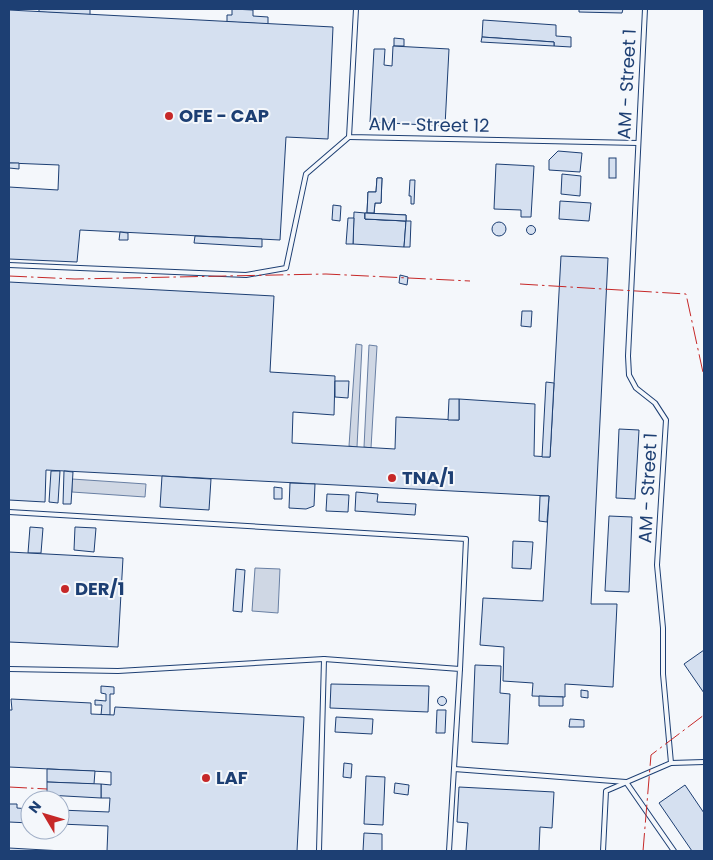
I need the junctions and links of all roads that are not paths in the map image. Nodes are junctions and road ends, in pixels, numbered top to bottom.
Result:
1 (356, 9) edge
2 (645, 9) edge
3 (348, 137) junction
4 (638, 143) junction
5 (9, 265) edge
6 (9, 512) edge
7 (324, 659) junction
8 (9, 669) edge
9 (460, 669) junction
10 (704, 762) edge
11 (671, 763) junction
12 (454, 769) junction
13 (626, 782) junction
14 (319, 851) edge
15 (449, 851) edge
16 (603, 851) edge
17 (674, 851) edge

1 - 3 lane, AM - Street 12
2 - 4 lane, AM - Street 1
3 - 4 lane, AM - Street 12
3 - 5 lane
4 - 11 lane, AM - Street 1
6 - 9 lane
7 - 8 lane
7 - 9 lane
7 - 14 lane
9 - 12 lane
10 - 11 lane
11 - 13 lane
12 - 13 lane
12 - 15 lane
13 - 16 lane
13 - 17 lane

